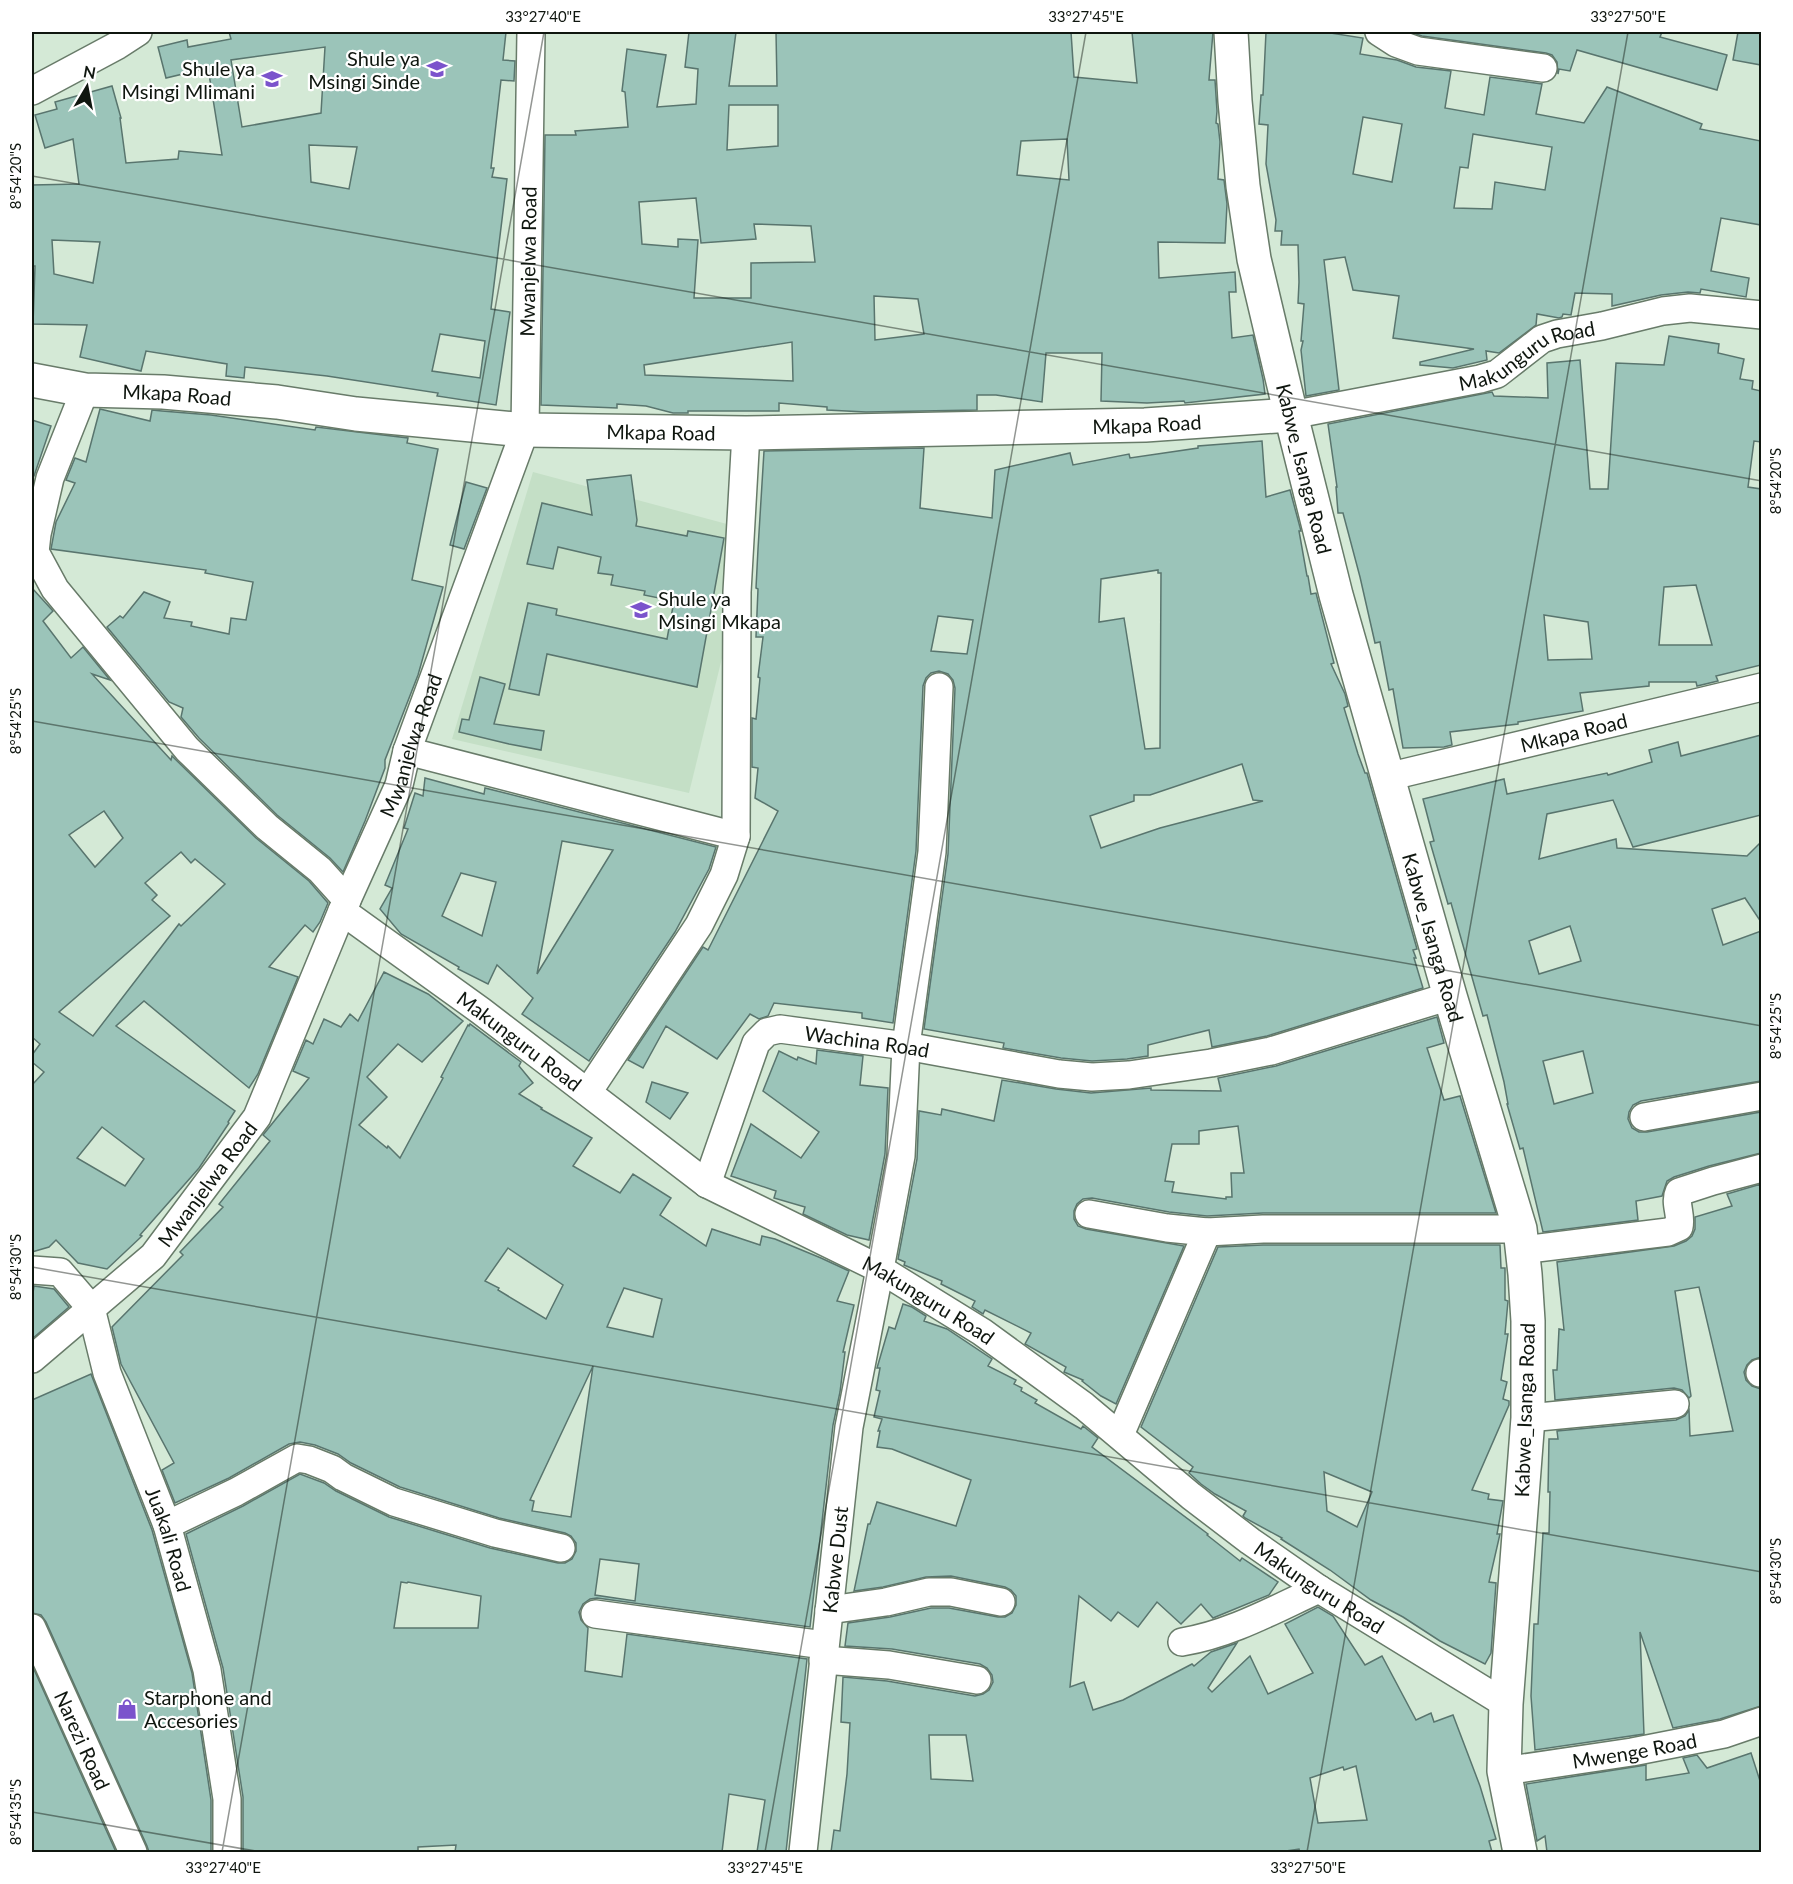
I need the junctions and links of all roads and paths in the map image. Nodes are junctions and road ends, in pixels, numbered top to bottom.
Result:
1 (138, 32) edge
2 (531, 32) edge
3 (1231, 32) edge
4 (1379, 32) edge
5 (1544, 68) dead end
6 (32, 91) edge
7 (1761, 315) edge
8 (32, 380) edge
9 (85, 390) junction
10 (1291, 415) junction
11 (525, 430) junction
12 (746, 433) junction
13 (939, 687) dead end
14 (1761, 687) edge
15 (406, 751) junction
16 (1387, 777) junction
17 (736, 836) junction
18 (345, 905) junction
19 (1450, 996) junction
20 (906, 1046) junction
21 (588, 1092) junction
22 (1761, 1096) edge
23 (1644, 1117) dead end
24 (1761, 1168) edge
25 (706, 1184) junction
26 (1089, 1214) dead end
27 (1207, 1232) junction
28 (1521, 1240) junction
29 (880, 1269) junction
30 (32, 1270) edge
31 (91, 1308) junction
32 (32, 1359) edge
33 (1675, 1404) dead end
34 (1528, 1418) junction
35 (1120, 1435) junction
36 (167, 1525) junction
37 (561, 1548) dead end
38 (1319, 1589) junction
39 (1001, 1602) dead end
40 (829, 1610) junction
41 (595, 1614) dead end
42 (32, 1628) edge
43 (1182, 1642) dead end
44 (823, 1653) junction
45 (977, 1680) dead end
46 (1506, 1704) junction
47 (1761, 1721) edge
48 (1504, 1771) junction
49 (133, 1852) edge
50 (227, 1852) edge
51 (803, 1852) edge
52 (1520, 1852) edge

1 - 6 street
2 - 11 street, Mwanjelwa Road
3 - 10 street, Kabwe_Isanga Road
4 - 5 street
7 - 10 street, Makunguru Road
8 - 9 street, Mkapa Road
9 - 11 street, Mkapa Road
9 - 18 street, Makunguru Road
10 - 12 street, Mkapa Road
10 - 16 street, Kabwe_Isanga Road
11 - 12 street, Mkapa Road
11 - 15 street, Mwanjelwa Road
12 - 17 street
13 - 20 street, Kabwe Dust
14 - 16 street, Mkapa Road
15 - 17 street
15 - 18 street, Mwanjelwa Road
16 - 19 street, Kabwe_Isanga Road
17 - 21 street
18 - 21 street, Makunguru Road
18 - 31 street, Mwanjelwa Road
19 - 20 street, Wachina Road
19 - 28 street, Kabwe_Isanga Road
20 - 25 street, Wachina Road
20 - 29 street, Kabwe Dust
21 - 25 street, Makunguru Road
22 - 23 street
24 - 28 street
25 - 29 street, Makunguru Road
26 - 27 street
27 - 28 street
27 - 35 street
28 - 34 street, Kabwe_Isanga Road
29 - 35 street, Makunguru Road
29 - 40 street, Kabwe Dust
30 - 31 street, Juakali Road
31 - 32 street, Mwanjelwa Road
31 - 36 street, Juakali Road
33 - 34 street
34 - 46 street, Kabwe_Isanga Road
35 - 38 street, Makunguru Road
36 - 37 street
36 - 50 street, Juakali Road
38 - 43 street
38 - 46 street, Makunguru Road
39 - 40 street
40 - 44 street, Kabwe Dust
41 - 44 street
42 - 49 street, Narezi Road
44 - 45 street
44 - 51 street, Kabwe Dust
46 - 48 street, Kabwe_Isanga Road
47 - 48 street, Mwenge Road
48 - 52 street, Kabwe_Isanga Road

